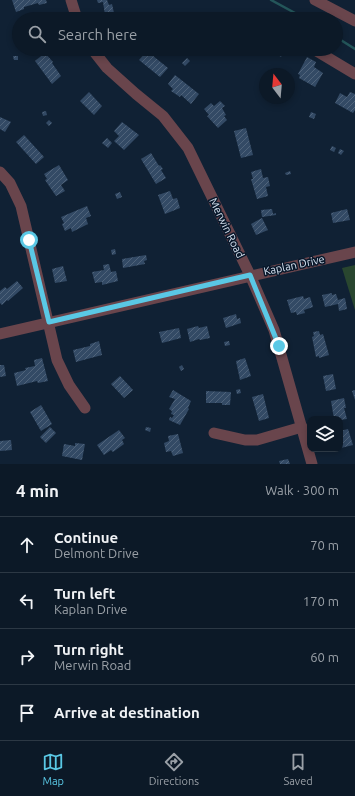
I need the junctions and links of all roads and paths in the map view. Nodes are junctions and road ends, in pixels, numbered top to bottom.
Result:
1 (71, 0) edge
2 (314, 0) edge
3 (75, 12) edge
4 (337, 12) edge
5 (343, 15) edge
6 (355, 21) edge
7 (98, 56) edge
8 (325, 56) edge
9 (355, 74) edge
10 (0, 172) edge
11 (355, 252) edge
12 (250, 275) junction
13 (49, 322) junction
14 (0, 334) edge
15 (85, 408) dead end
16 (302, 428) junction
17 (214, 433) dead end
18 (312, 464) edge

1 - 3 street
2 - 4 street
5 - 6 street
7 - 12 street, Merwin Road
8 - 9 street
10 - 13 street
11 - 12 street, Kaplan Drive
12 - 13 street, Kaplan Drive
12 - 16 street, Merwin Road
13 - 14 street, Kaplan Drive
13 - 15 street
16 - 17 street
16 - 18 street, Merwin Road

